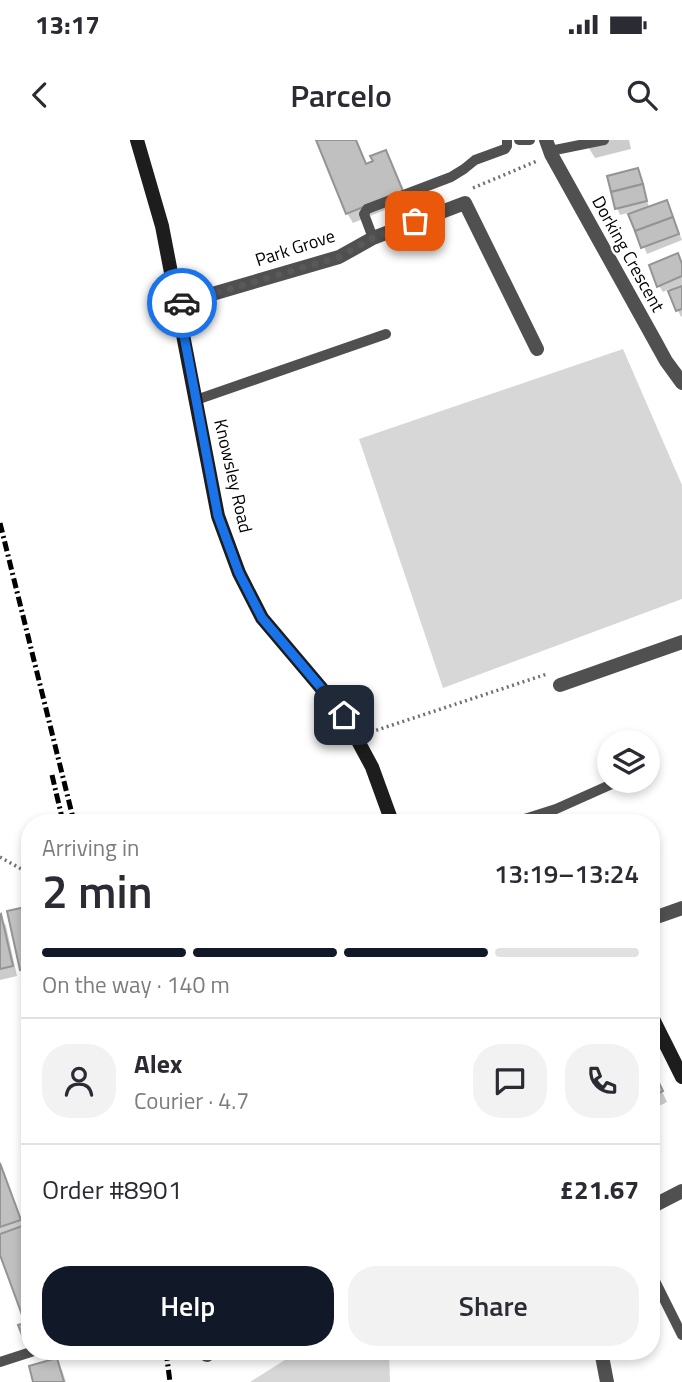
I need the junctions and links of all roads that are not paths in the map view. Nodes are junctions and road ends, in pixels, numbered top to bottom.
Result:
1 (137, 140) edge
2 (507, 140) edge
3 (519, 140) edge
4 (530, 140) edge
5 (604, 140) edge
6 (549, 149) edge
7 (373, 238) junction
8 (178, 304) junction
9 (386, 334) dead end
10 (537, 349) dead end
11 (682, 383) edge
12 (196, 400) junction
13 (682, 642) edge
14 (560, 685) dead end
15 (597, 790) edge
16 (389, 814) edge
17 (539, 814) edge
18 (682, 908) edge
19 (660, 916) edge
20 (660, 1033) edge
21 (682, 1077) edge
22 (682, 1191) edge
23 (660, 1203) edge
24 (660, 1291) edge
25 (682, 1335) edge
26 (21, 1355) edge
27 (603, 1360) edge
28 (0, 1362) edge
29 (607, 1382) edge

1 - 8 street, Knowsley Road
2 - 7 lane
3 - 4 lane
5 - 6 lane
6 - 11 street, Dorking Crescent
7 - 8 street, Park Grove
7 - 10 street, Park Grove
8 - 12 street, Knowsley Road
9 - 12 lane
12 - 16 street, Knowsley Road
13 - 14 street
15 - 17 lane
18 - 19 street
20 - 21 street
22 - 23 street
24 - 25 lane
26 - 28 lane
27 - 29 street

